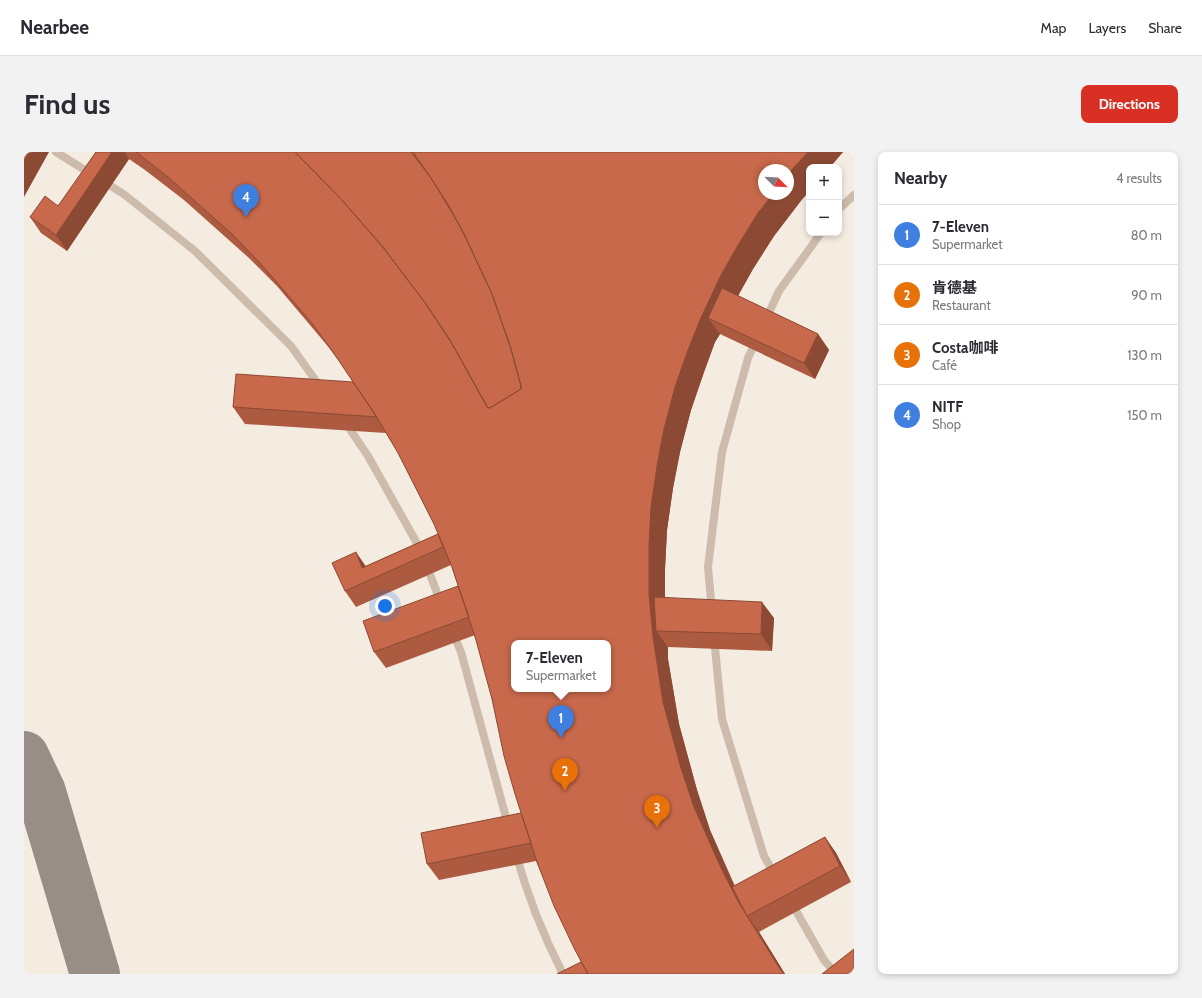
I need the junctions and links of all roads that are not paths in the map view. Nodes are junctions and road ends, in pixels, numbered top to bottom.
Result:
1 (56, 152) edge
2 (854, 195) edge
3 (842, 206) edge
4 (819, 236) edge
5 (328, 398) edge
6 (341, 417) edge
7 (444, 609) edge
8 (449, 623) edge
9 (510, 831) edge
10 (514, 846) edge
11 (780, 884) edge
12 (788, 898) edge
13 (564, 974) edge
14 (836, 974) edge

1 - 5 lane
2 - 3 lane
4 - 11 lane
6 - 7 lane
8 - 9 lane
10 - 13 lane
12 - 14 lane

